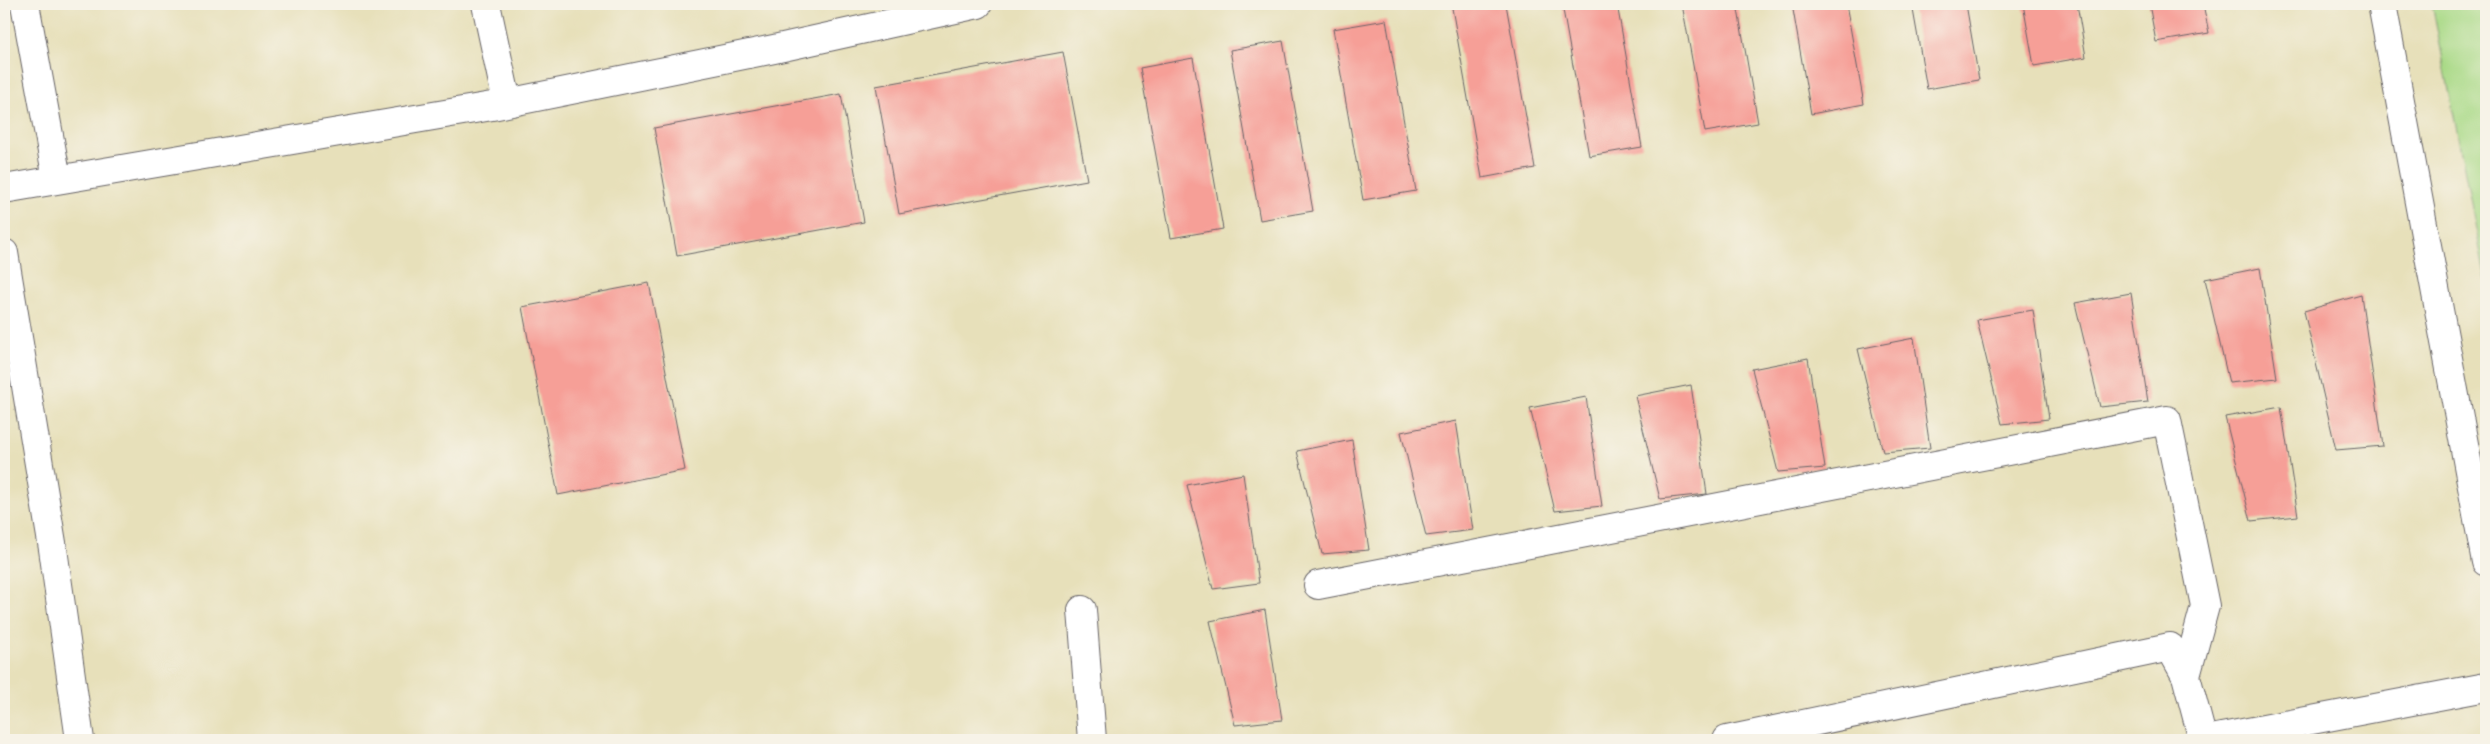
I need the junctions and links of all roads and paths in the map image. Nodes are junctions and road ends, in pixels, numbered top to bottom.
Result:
1 (25, 4) edge
2 (486, 4) edge
3 (978, 4) edge
4 (2382, 4) edge
5 (507, 102) junction
6 (57, 179) junction
7 (4, 188) edge
8 (4, 253) edge
9 (2486, 562) edge
10 (1318, 585) dead end
11 (1082, 610) dead end
12 (2186, 676) junction
13 (2486, 687) edge
14 (80, 740) edge
15 (1092, 740) edge
16 (1726, 740) edge
17 (2204, 740) edge

1 - 6 street
2 - 5 street
3 - 5 street
4 - 9 street
5 - 6 street
6 - 7 street
8 - 14 street
10 - 12 street
11 - 15 street
12 - 16 street
12 - 17 street
13 - 17 street

